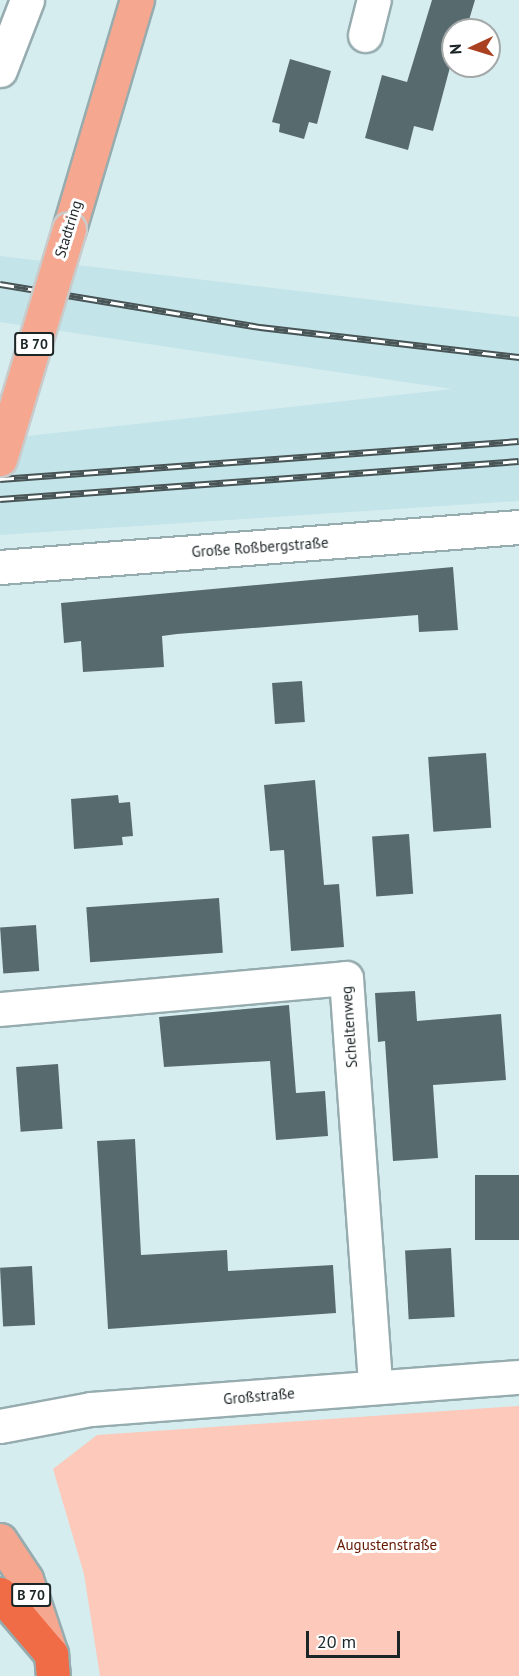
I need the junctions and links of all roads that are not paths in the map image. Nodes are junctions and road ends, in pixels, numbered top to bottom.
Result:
1 (27, 0) edge
2 (138, 0) edge
3 (374, 0) edge
4 (365, 35) dead end
5 (0, 70) edge
6 (0, 459) edge
7 (519, 527) edge
8 (0, 567) edge
9 (0, 1009) edge
10 (519, 1377) edge
11 (375, 1386) junction
12 (0, 1426) edge
13 (0, 1540) edge
14 (0, 1594) edge
15 (52, 1665) edge

1 - 5 street
2 - 6 main road, Stadtring / B 70, bridge
3 - 4 street
7 - 8 street, Große Roßbergstraße
9 - 11 street, Scheltenweg
10 - 11 street, Großstraße
11 - 12 street, Großstraße
13 - 15 main road, B 70
14 - 15 highway

